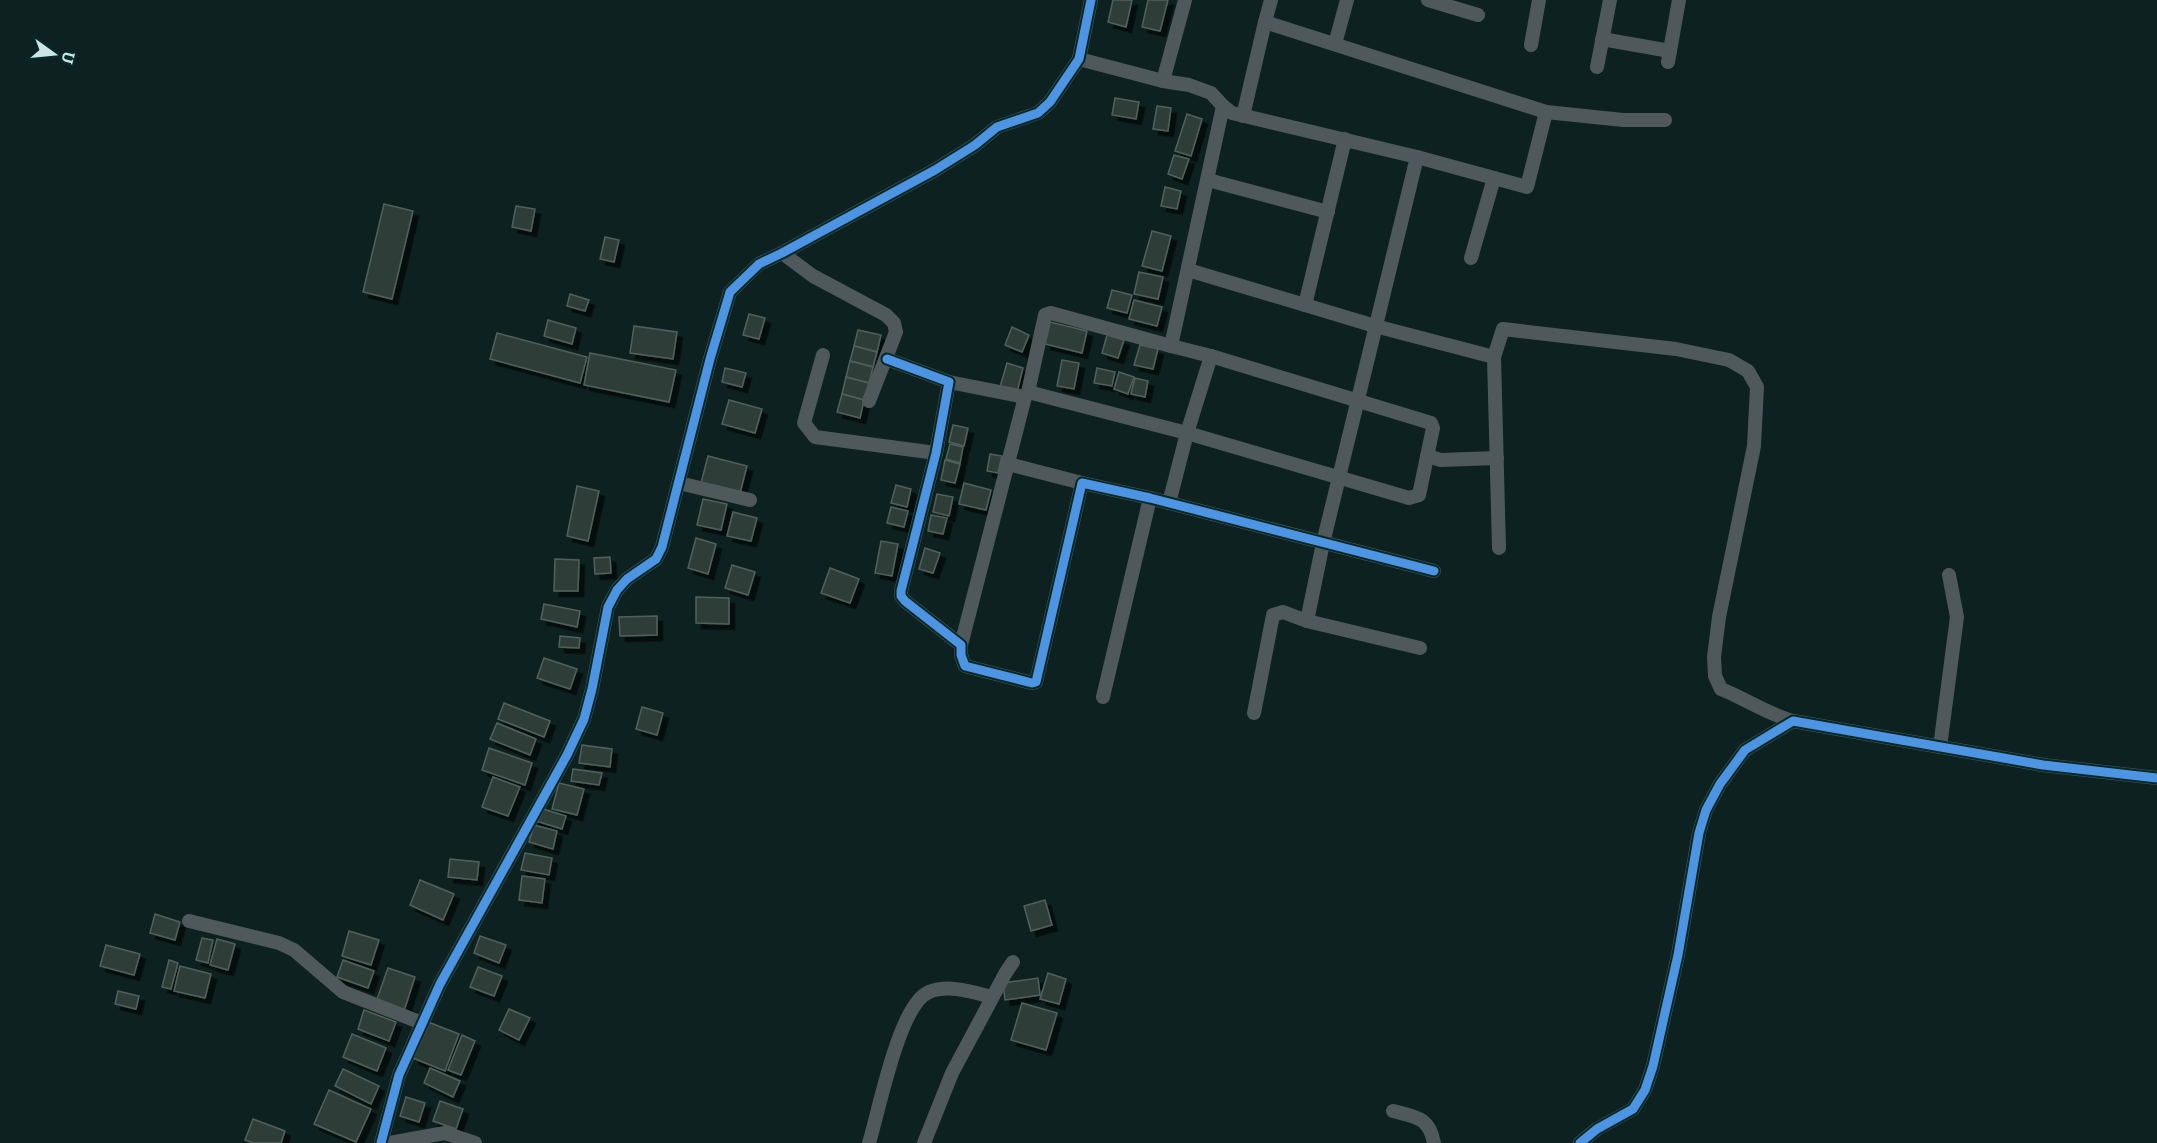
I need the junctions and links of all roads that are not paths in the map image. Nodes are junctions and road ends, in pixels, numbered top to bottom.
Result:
1 (1091, 0) edge
2 (1185, 0) edge
3 (1270, 0) edge
4 (1347, 0) edge
5 (1428, 0) edge
6 (1539, 0) edge
7 (1610, 0) edge
8 (1679, 0) edge
9 (1478, 15) dead end
10 (1265, 22) junction
11 (1602, 39) junction
12 (1335, 44) junction
13 (1531, 45) dead end
14 (1079, 59) junction
15 (1597, 67) dead end
16 (1163, 81) junction
17 (1223, 106) junction
18 (1546, 112) junction
19 (1243, 116) junction
20 (1665, 120) dead end
21 (1345, 139) junction
22 (1417, 157) junction
23 (1494, 178) junction
24 (1208, 180) junction
25 (1328, 212) junction
26 (782, 254) junction
27 (1471, 258) dead end
28 (1188, 270) junction
29 (1305, 305) junction
30 (1375, 326) junction
31 (1171, 346) junction
32 (823, 355) dead end
33 (1210, 356) junction
34 (1494, 357) junction
35 (887, 358) junction
36 (949, 382) junction
37 (1026, 394) junction
38 (869, 401) dead end
39 (1357, 401) junction
40 (1187, 433) junction
41 (936, 453) junction
42 (1427, 456) junction
43 (1497, 458) junction
44 (1008, 464) junction
45 (1340, 477) junction
46 (679, 483) junction
47 (1082, 483) junction
48 (1150, 498) junction
49 (750, 500) dead end
50 (1169, 503) junction
51 (1323, 543) junction
52 (1499, 548) dead end
53 (1434, 571) dead end
54 (1949, 575) dead end
55 (1307, 621) junction
56 (961, 645) junction
57 (1420, 648) dead end
58 (1103, 697) dead end
59 (1254, 713) dead end
60 (1792, 721) junction
61 (1940, 747) junction
62 (2157, 778) edge
63 (189, 921) dead end
64 (1013, 962) dead end
65 (992, 997) junction
66 (422, 1023) junction
67 (1394, 1111) dead end
68 (381, 1143) edge
69 (390, 1143) edge
70 (475, 1143) edge
71 (869, 1143) edge
72 (924, 1143) edge
73 (1434, 1143) edge
74 (1580, 1143) edge

1 - 14 street
2 - 16 street
3 - 10 street
4 - 12 street
5 - 9 street
6 - 13 street
7 - 11 street
8 - 11 street
10 - 12 street
10 - 19 street
11 - 15 street
12 - 18 street
14 - 16 street
14 - 26 street
16 - 17 street
17 - 19 street
17 - 24 street
18 - 20 street
18 - 23 street
19 - 21 street
21 - 22 street
21 - 25 street
22 - 23 street
22 - 30 street
23 - 27 street
24 - 25 street
24 - 28 street
25 - 29 street
26 - 35 street
26 - 46 street
28 - 29 street
28 - 31 street
29 - 30 street
30 - 34 street
30 - 39 street
31 - 33 street
31 - 37 street
32 - 41 street
33 - 39 street
33 - 40 street
34 - 43 street
34 - 60 street
35 - 36 street
35 - 38 street
36 - 37 street
36 - 41 street
37 - 40 street
37 - 44 street
39 - 42 street
39 - 45 street
40 - 45 street
40 - 50 street
41 - 56 street
42 - 43 street
42 - 45 street
43 - 52 street
44 - 47 street
44 - 56 street
45 - 51 street
46 - 49 street
46 - 66 street
47 - 48 street
47 - 56 street
48 - 50 street
48 - 58 street
50 - 51 street
51 - 53 street
51 - 55 street
54 - 61 street
55 - 57 street
55 - 59 street
60 - 61 street
60 - 74 street
61 - 62 street
63 - 66 street
64 - 65 street
65 - 71 street
65 - 72 street
66 - 68 street
67 - 73 street
69 - 70 street

